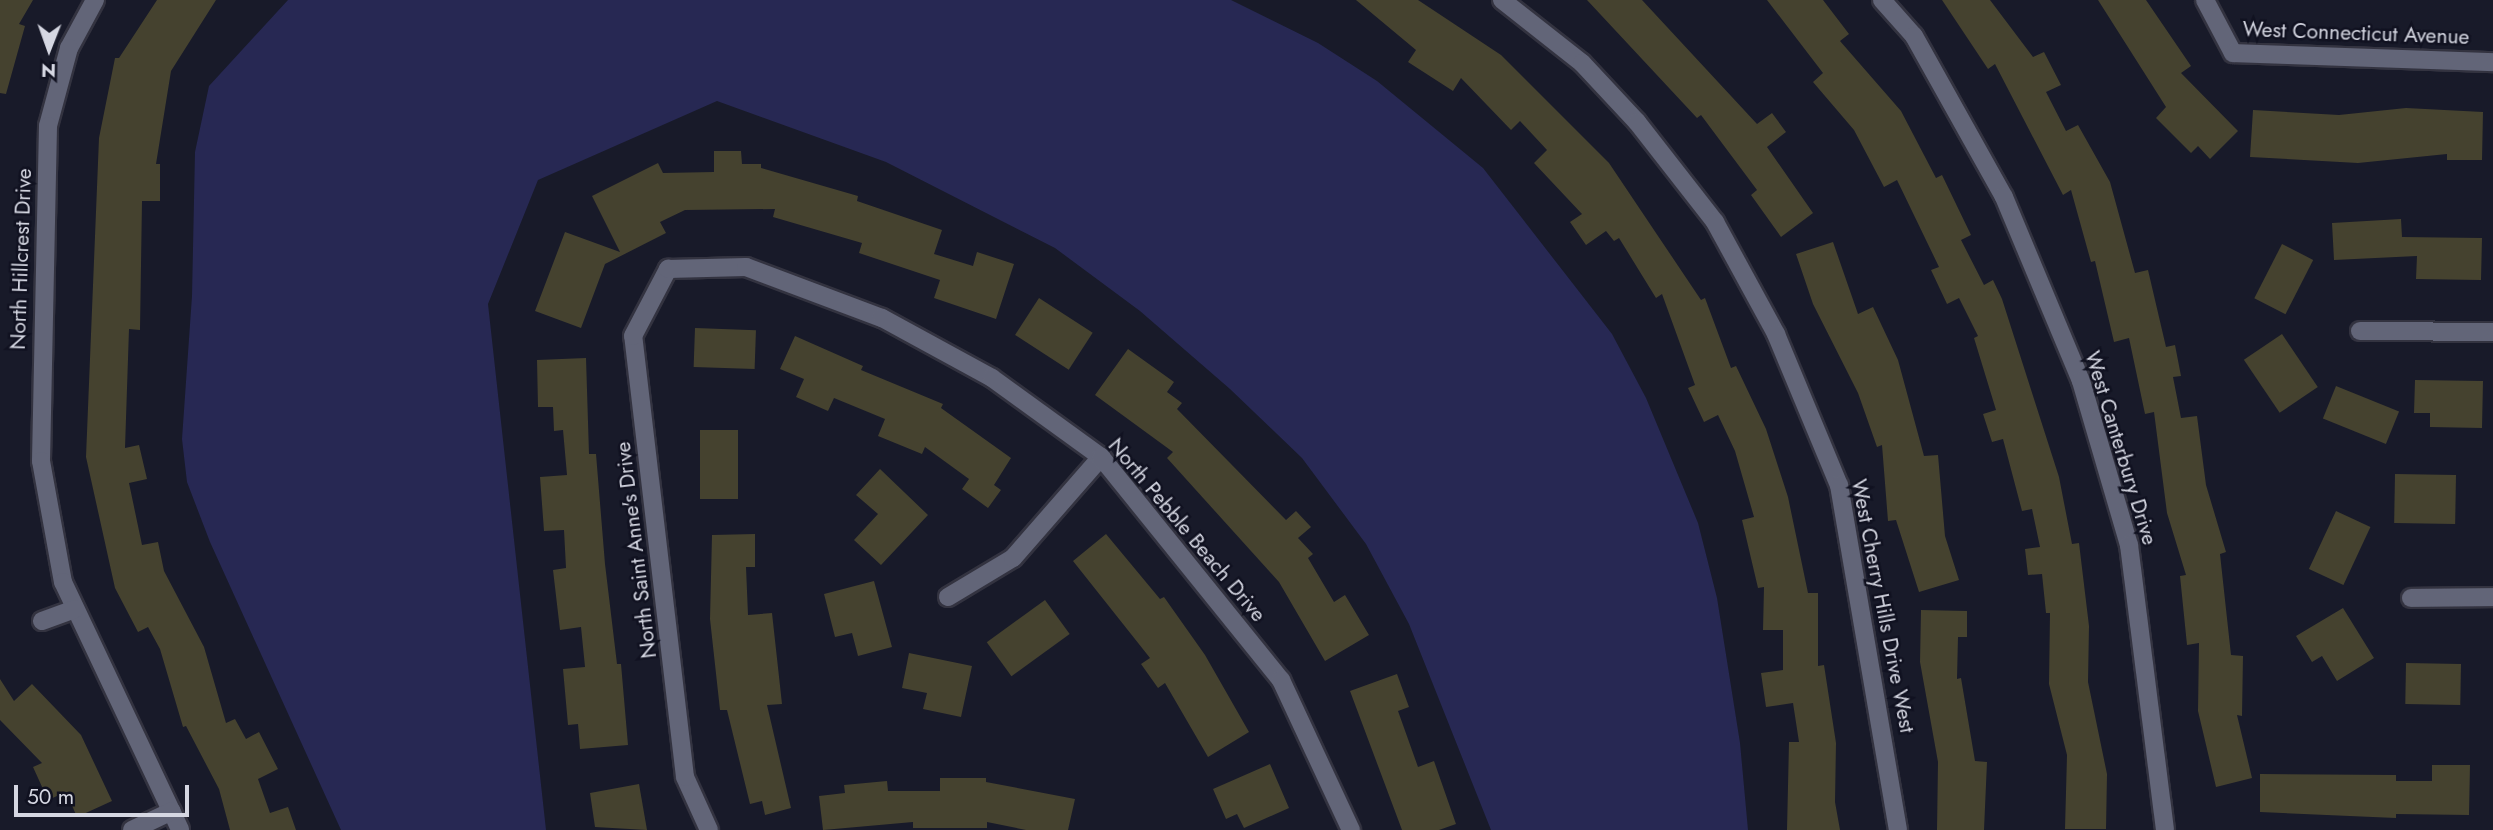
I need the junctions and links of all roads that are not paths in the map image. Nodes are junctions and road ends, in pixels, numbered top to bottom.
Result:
1 (95, 0) edge
2 (1502, 0) edge
3 (1882, 0) edge
4 (2206, 0) edge
5 (2493, 62) edge
6 (668, 269) joint
7 (2360, 331) dead end
8 (2493, 332) edge
9 (1101, 457) junction
10 (948, 597) dead end
11 (2493, 597) edge
12 (2411, 598) dead end
13 (75, 608) junction
14 (42, 621) dead end
15 (172, 811) junction
16 (132, 830) edge
17 (180, 830) edge
18 (709, 830) edge
19 (1351, 830) edge
20 (1898, 830) edge
21 (2165, 830) edge

1 - 13 street, North Hillcrest Drive
2 - 20 street, West Cherry Hills Drive West
3 - 21 street, West Canterbury Drive
4 - 5 street, West Connecticut Avenue
6 - 9 street, North Pebble Beach Drive
6 - 18 street, North Saint Anne's Drive
7 - 8 street
9 - 10 street
9 - 19 street, North Pebble Beach Drive
11 - 12 street
13 - 14 street
13 - 15 street, North Hillcrest Drive
15 - 16 street
15 - 17 street, North Hillcrest Drive

